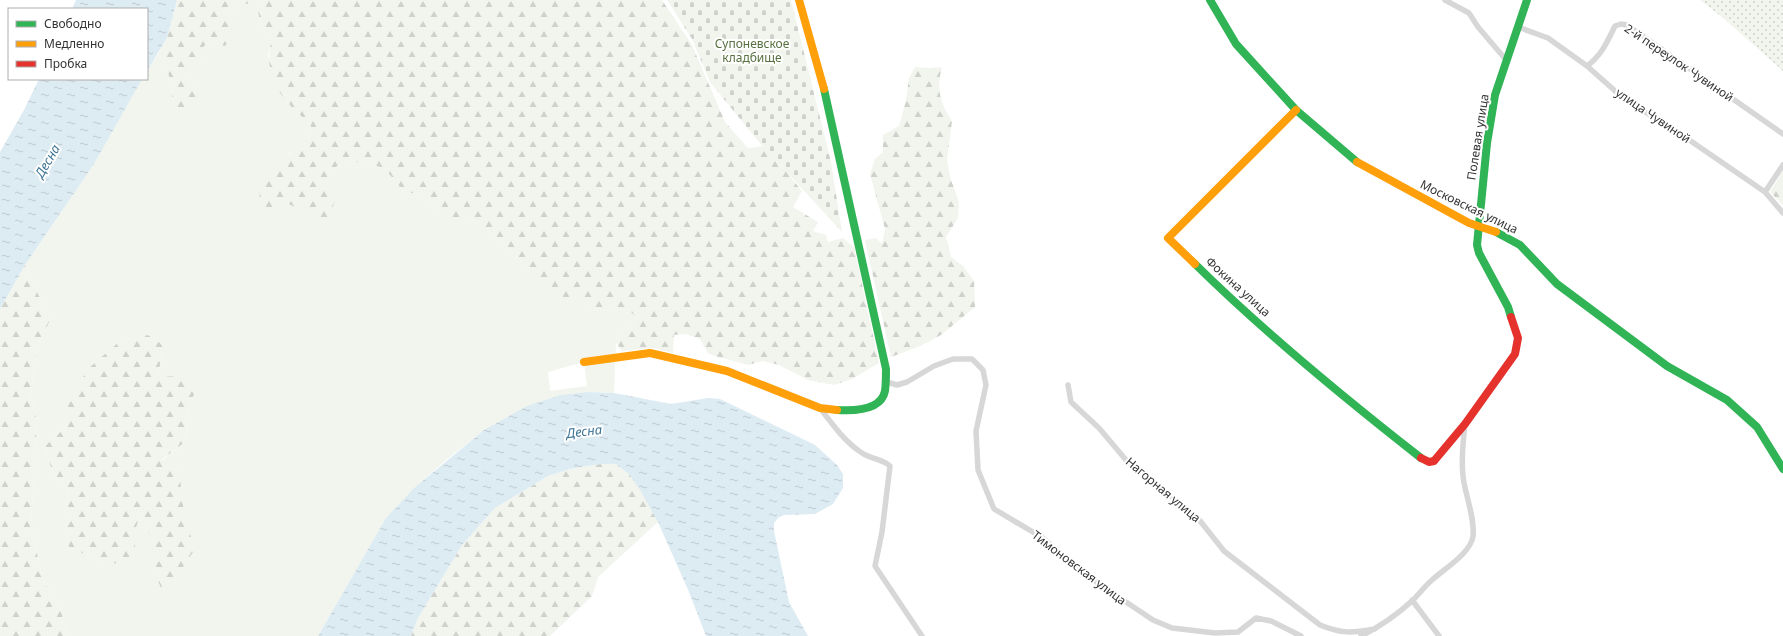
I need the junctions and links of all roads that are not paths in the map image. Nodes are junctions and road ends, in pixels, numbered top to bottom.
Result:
1 (799, 0) edge
2 (1210, 0) edge
3 (1445, 0) edge
4 (1527, 0) edge
5 (1518, 27) junction
6 (1507, 61) junction
7 (1587, 66) junction
8 (1296, 110) junction
9 (1783, 134) edge
10 (1783, 165) edge
11 (1765, 192) junction
12 (1783, 213) edge
13 (1478, 227) junction
14 (584, 362) dead end
15 (886, 382) junction
16 (1068, 385) dead end
17 (820, 408) junction
18 (1465, 424) junction
19 (1434, 461) joint
20 (1783, 469) edge
21 (1412, 600) junction
22 (1375, 629) junction
23 (922, 636) edge
24 (1301, 636) edge
25 (1361, 636) edge
26 (1439, 636) edge

1 - 15 street
2 - 8 street, Московская улица
3 - 6 street
4 - 5 street, Полевая улица
5 - 6 street, Полевая улица
5 - 7 street, улица Чувиной
6 - 13 street, Полевая улица
7 - 9 street, 2-й переулок Чувиной
7 - 11 street, улица Чувиной
8 - 13 street, Московская улица
8 - 19 street, Фокина улица
10 - 11 street
11 - 12 street, улица Чувиной
13 - 18 street, Полевая улица
13 - 20 street, Московская улица
14 - 17 street
15 - 17 street
15 - 24 street, Тимоновская улица
16 - 22 street, Нагорная улица
17 - 23 street
18 - 19 street, Полевая улица
18 - 21 street
21 - 22 street
21 - 26 street
22 - 25 street

